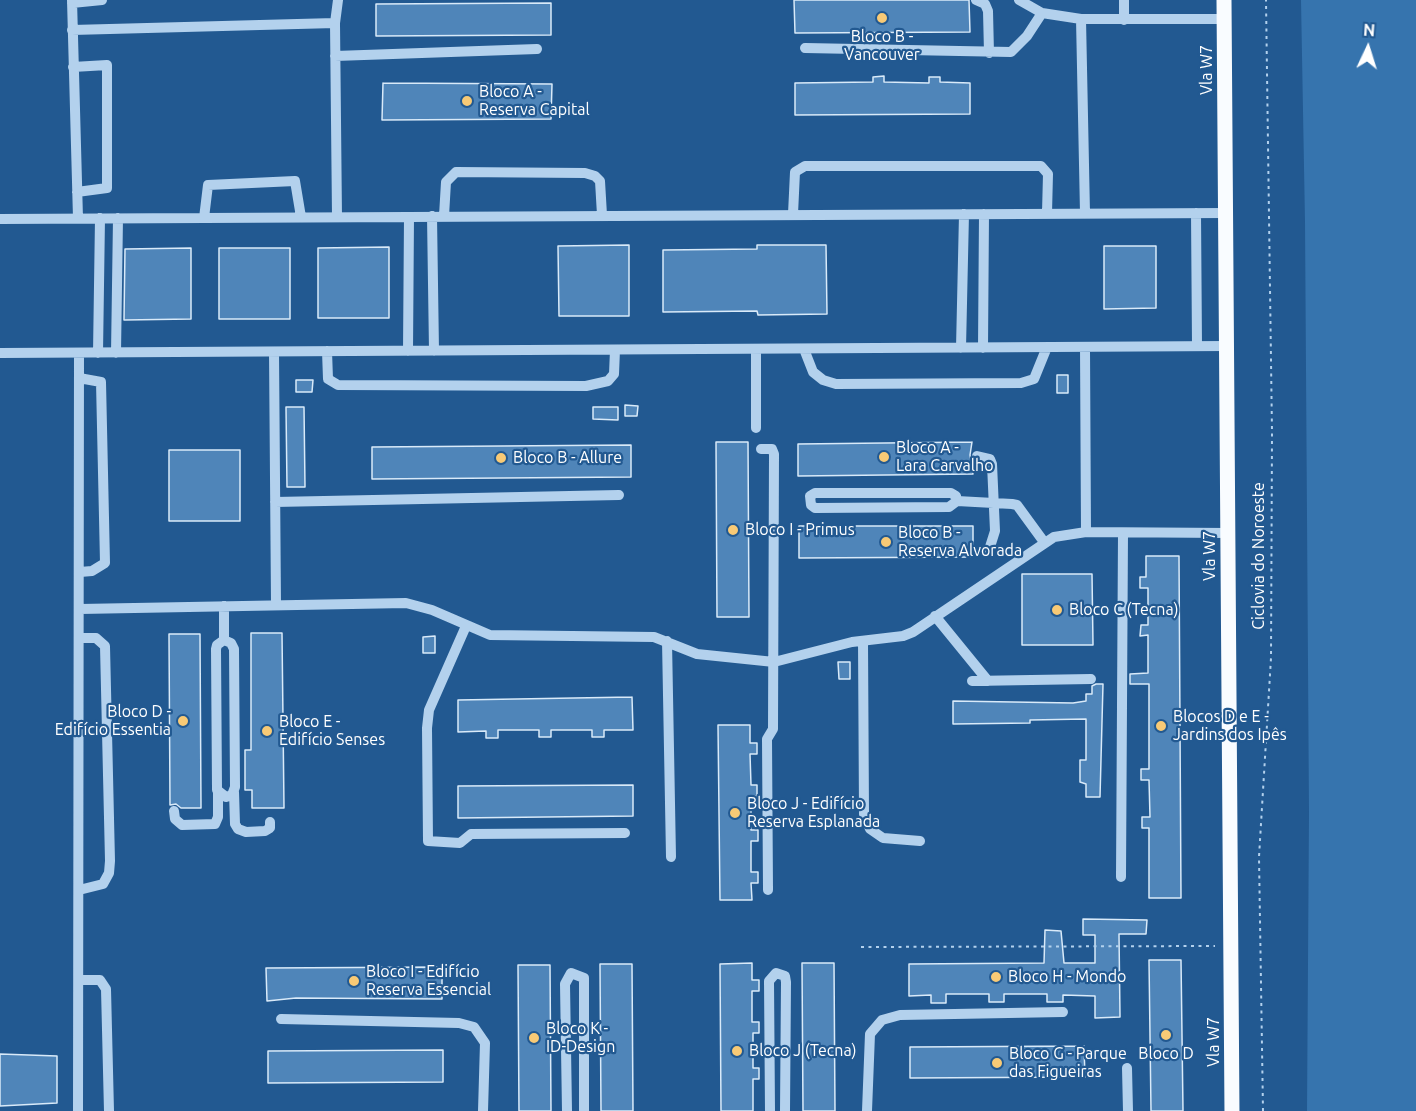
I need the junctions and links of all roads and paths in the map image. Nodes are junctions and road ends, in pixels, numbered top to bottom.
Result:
1 (102, 0) edge
2 (338, 0) edge
3 (976, 0) edge
4 (1019, 0) edge
5 (1124, 0) edge
6 (1224, 0) edge
7 (1266, 0) edge
8 (72, 2) edge
9 (1042, 14) junction
10 (1224, 19) junction
11 (1082, 20) junction
12 (1124, 20) junction
13 (335, 23) junction
14 (72, 30) junction
15 (805, 48) dead end
16 (537, 49) dead end
17 (990, 53) junction
18 (335, 56) junction
19 (74, 67) junction
20 (77, 192) junction
21 (1047, 213) junction
22 (1085, 213) junction
23 (1196, 213) junction
24 (1226, 213) junction
25 (793, 214) junction
26 (964, 214) junction
27 (984, 214) junction
28 (602, 215) junction
29 (432, 216) junction
30 (444, 216) junction
31 (301, 217) junction
32 (337, 217) junction
33 (409, 217) junction
34 (78, 218) junction
35 (100, 218) junction
36 (118, 218) junction
37 (204, 218) junction
38 (0, 219) edge
39 (1197, 346) junction
40 (1227, 346) junction
41 (1047, 347) junction
42 (1085, 347) junction
43 (962, 348) junction
44 (982, 348) junction
45 (756, 349) junction
46 (804, 349) junction
47 (615, 350) junction
48 (327, 351) junction
49 (408, 351) junction
50 (434, 351) junction
51 (274, 352) junction
52 (0, 353) edge
53 (80, 353) junction
54 (99, 353) junction
55 (116, 353) junction
56 (80, 378) junction
57 (756, 428) dead end
58 (761, 449) dead end
59 (977, 456) dead end
60 (619, 495) dead end
61 (957, 501) junction
62 (275, 502) junction
63 (993, 503) junction
64 (1086, 532) junction
65 (1123, 533) junction
66 (1228, 533) junction
67 (1044, 542) junction
68 (989, 550) dead end
69 (80, 572) junction
70 (276, 604) junction
71 (224, 606) junction
72 (80, 609) junction
73 (935, 616) junction
74 (466, 626) junction
75 (80, 638) junction
76 (224, 640) junction
77 (667, 641) junction
78 (864, 641) junction
79 (774, 662) junction
80 (1091, 679) dead end
81 (972, 681) dead end
82 (988, 681) junction
83 (234, 792) junction
84 (218, 793) junction
85 (174, 811) dead end
86 (270, 822) dead end
87 (625, 833) dead end
88 (920, 841) dead end
89 (671, 856) dead end
90 (1121, 877) dead end
91 (79, 890) junction
92 (768, 890) dead end
93 (1231, 946) junction
94 (861, 947) dead end
95 (79, 980) junction
96 (1063, 1012) dead end
97 (281, 1018) dead end
98 (1127, 1068) dead end
99 (78, 1111) edge
100 (109, 1111) edge
101 (483, 1111) edge
102 (567, 1111) edge
103 (584, 1111) edge
104 (770, 1111) edge
105 (785, 1111) edge
106 (867, 1111) edge
107 (1128, 1111) edge
108 (1232, 1111) edge
109 (1263, 1111) edge

1 - 8 street
2 - 13 street
3 - 17 street
4 - 9 street
5 - 12 street
6 - 10 main road, Vla W7
7 - 109 path, Ciclovia do Noroeste
8 - 14 street
9 - 11 street
9 - 17 street
10 - 12 street
10 - 24 main road, Vla W7
11 - 12 street
11 - 22 street
13 - 14 street
13 - 18 street
14 - 19 street
15 - 17 street
16 - 18 street
18 - 32 street
19 - 20 street
19 - 20 street
20 - 34 street
21 - 22 street
21 - 25 street
21 - 27 street
22 - 23 street
23 - 24 street
23 - 39 street
24 - 40 main road, Vla W7
25 - 26 street
25 - 28 street
26 - 27 street
26 - 43 street
27 - 44 street
28 - 30 street
28 - 30 street
29 - 30 street
29 - 33 street
29 - 50 street
31 - 32 street
31 - 37 street
31 - 37 street
32 - 33 street
33 - 49 street
34 - 35 street
34 - 38 street
35 - 36 street
35 - 54 street
36 - 37 street
36 - 55 street
39 - 40 street
39 - 42 street
40 - 66 main road, Vla W7
41 - 42 street
41 - 44 street
41 - 46 street
42 - 64 street
43 - 44 street
43 - 46 street
45 - 46 street
45 - 47 street
45 - 57 street
47 - 48 street
47 - 50 street
48 - 49 street
48 - 51 street
49 - 50 street
51 - 55 street
51 - 62 street
52 - 53 street
53 - 54 street
53 - 56 street
54 - 55 street
56 - 69 street
56 - 69 street
58 - 79 street
59 - 63 street
60 - 62 street
61 - 61 street
61 - 63 street
62 - 70 street
63 - 67 street
63 - 68 street
64 - 65 street
64 - 67 street
65 - 66 street
65 - 90 street
66 - 93 main road, Vla W7
67 - 73 street
69 - 72 street
70 - 71 street
70 - 74 street
71 - 72 street
71 - 76 street
72 - 75 street
73 - 78 street
73 - 82 street
74 - 77 street
74 - 87 street
75 - 91 street
75 - 91 street
76 - 83 street
76 - 84 street
77 - 79 street
77 - 89 street
78 - 79 street
78 - 88 street
79 - 92 street
80 - 82 street
81 - 82 street
83 - 84 street
83 - 86 street
84 - 85 street
91 - 95 street
93 - 94 path
93 - 108 main road, Vla W7
95 - 99 street
95 - 100 street
96 - 106 street
97 - 101 street
98 - 107 street
102 - 103 street
104 - 105 street

